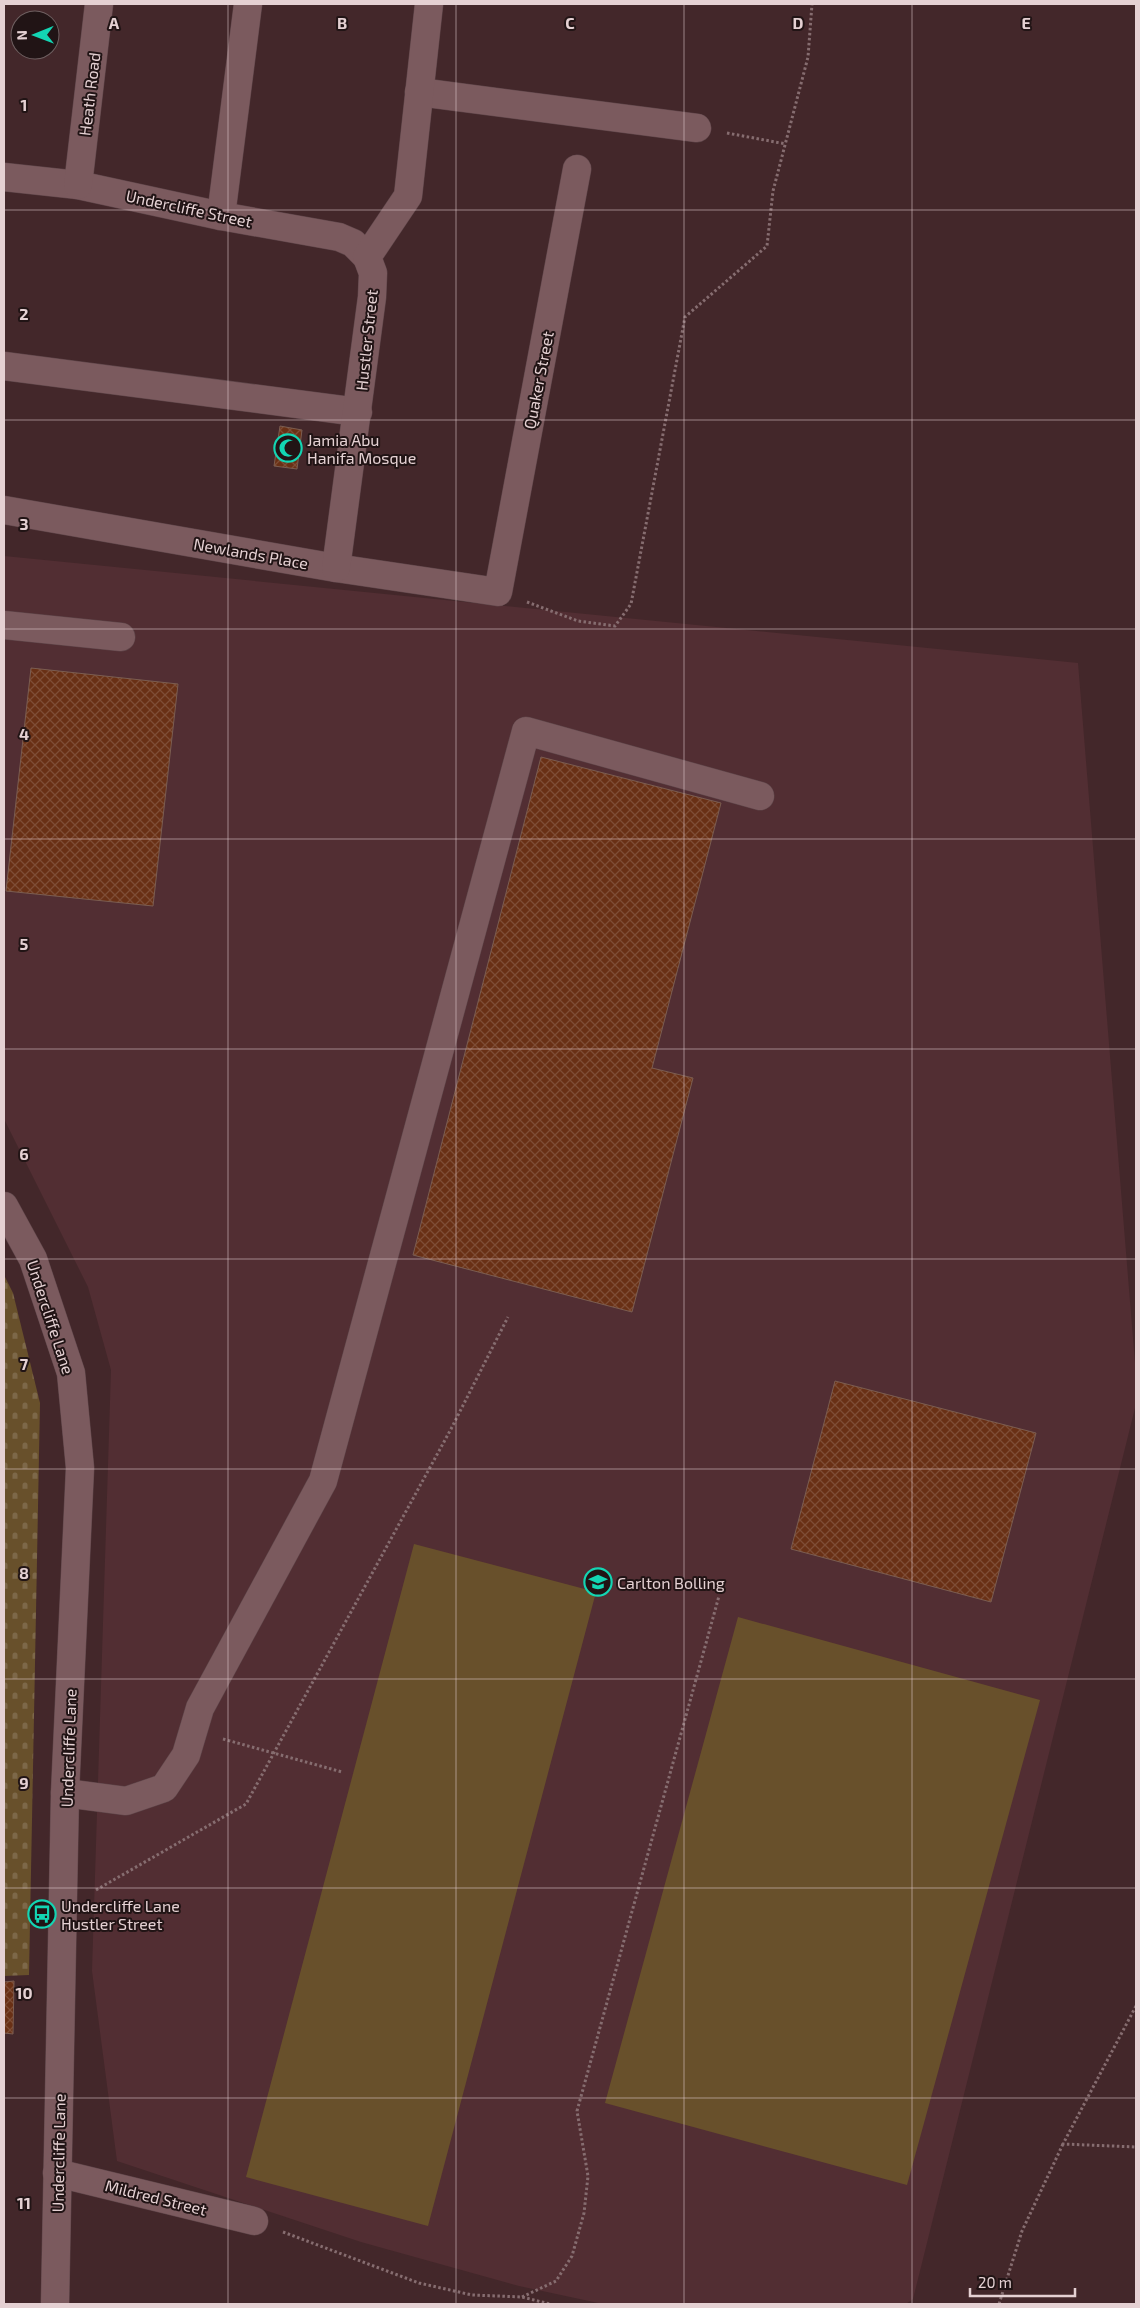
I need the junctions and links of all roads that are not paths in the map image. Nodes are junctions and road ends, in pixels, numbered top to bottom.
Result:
1 (99, 4) edge
2 (248, 4) edge
3 (429, 4) edge
4 (419, 92) junction
5 (697, 128) road end
6 (577, 169) dead end
7 (4, 177) edge
8 (78, 185) junction
9 (222, 216) junction
10 (367, 257) junction
11 (4, 366) edge
12 (358, 412) junction
13 (4, 510) edge
14 (336, 568) junction
15 (498, 592) joint
16 (4, 625) edge
17 (121, 637) dead end
18 (760, 796) dead end
19 (4, 1206) edge
20 (65, 1793) junction
21 (57, 2173) junction
22 (254, 2221) road end
23 (55, 2304) edge

1 - 8 street, Heath Road
2 - 9 street
3 - 4 street
4 - 5 street
4 - 10 street
6 - 15 street, Quaker Street
7 - 8 street, Undercliffe Street
8 - 9 street, Undercliffe Street
9 - 10 street, Undercliffe Street
10 - 12 street, Hustler Street
11 - 12 street
12 - 14 street, Hustler Street
13 - 14 street, Newlands Place
14 - 15 street, Newlands Place
16 - 17 street
18 - 20 street
19 - 20 street, Undercliffe Lane
20 - 21 street, Undercliffe Lane
21 - 22 street, Mildred Street
21 - 23 street, Undercliffe Lane

